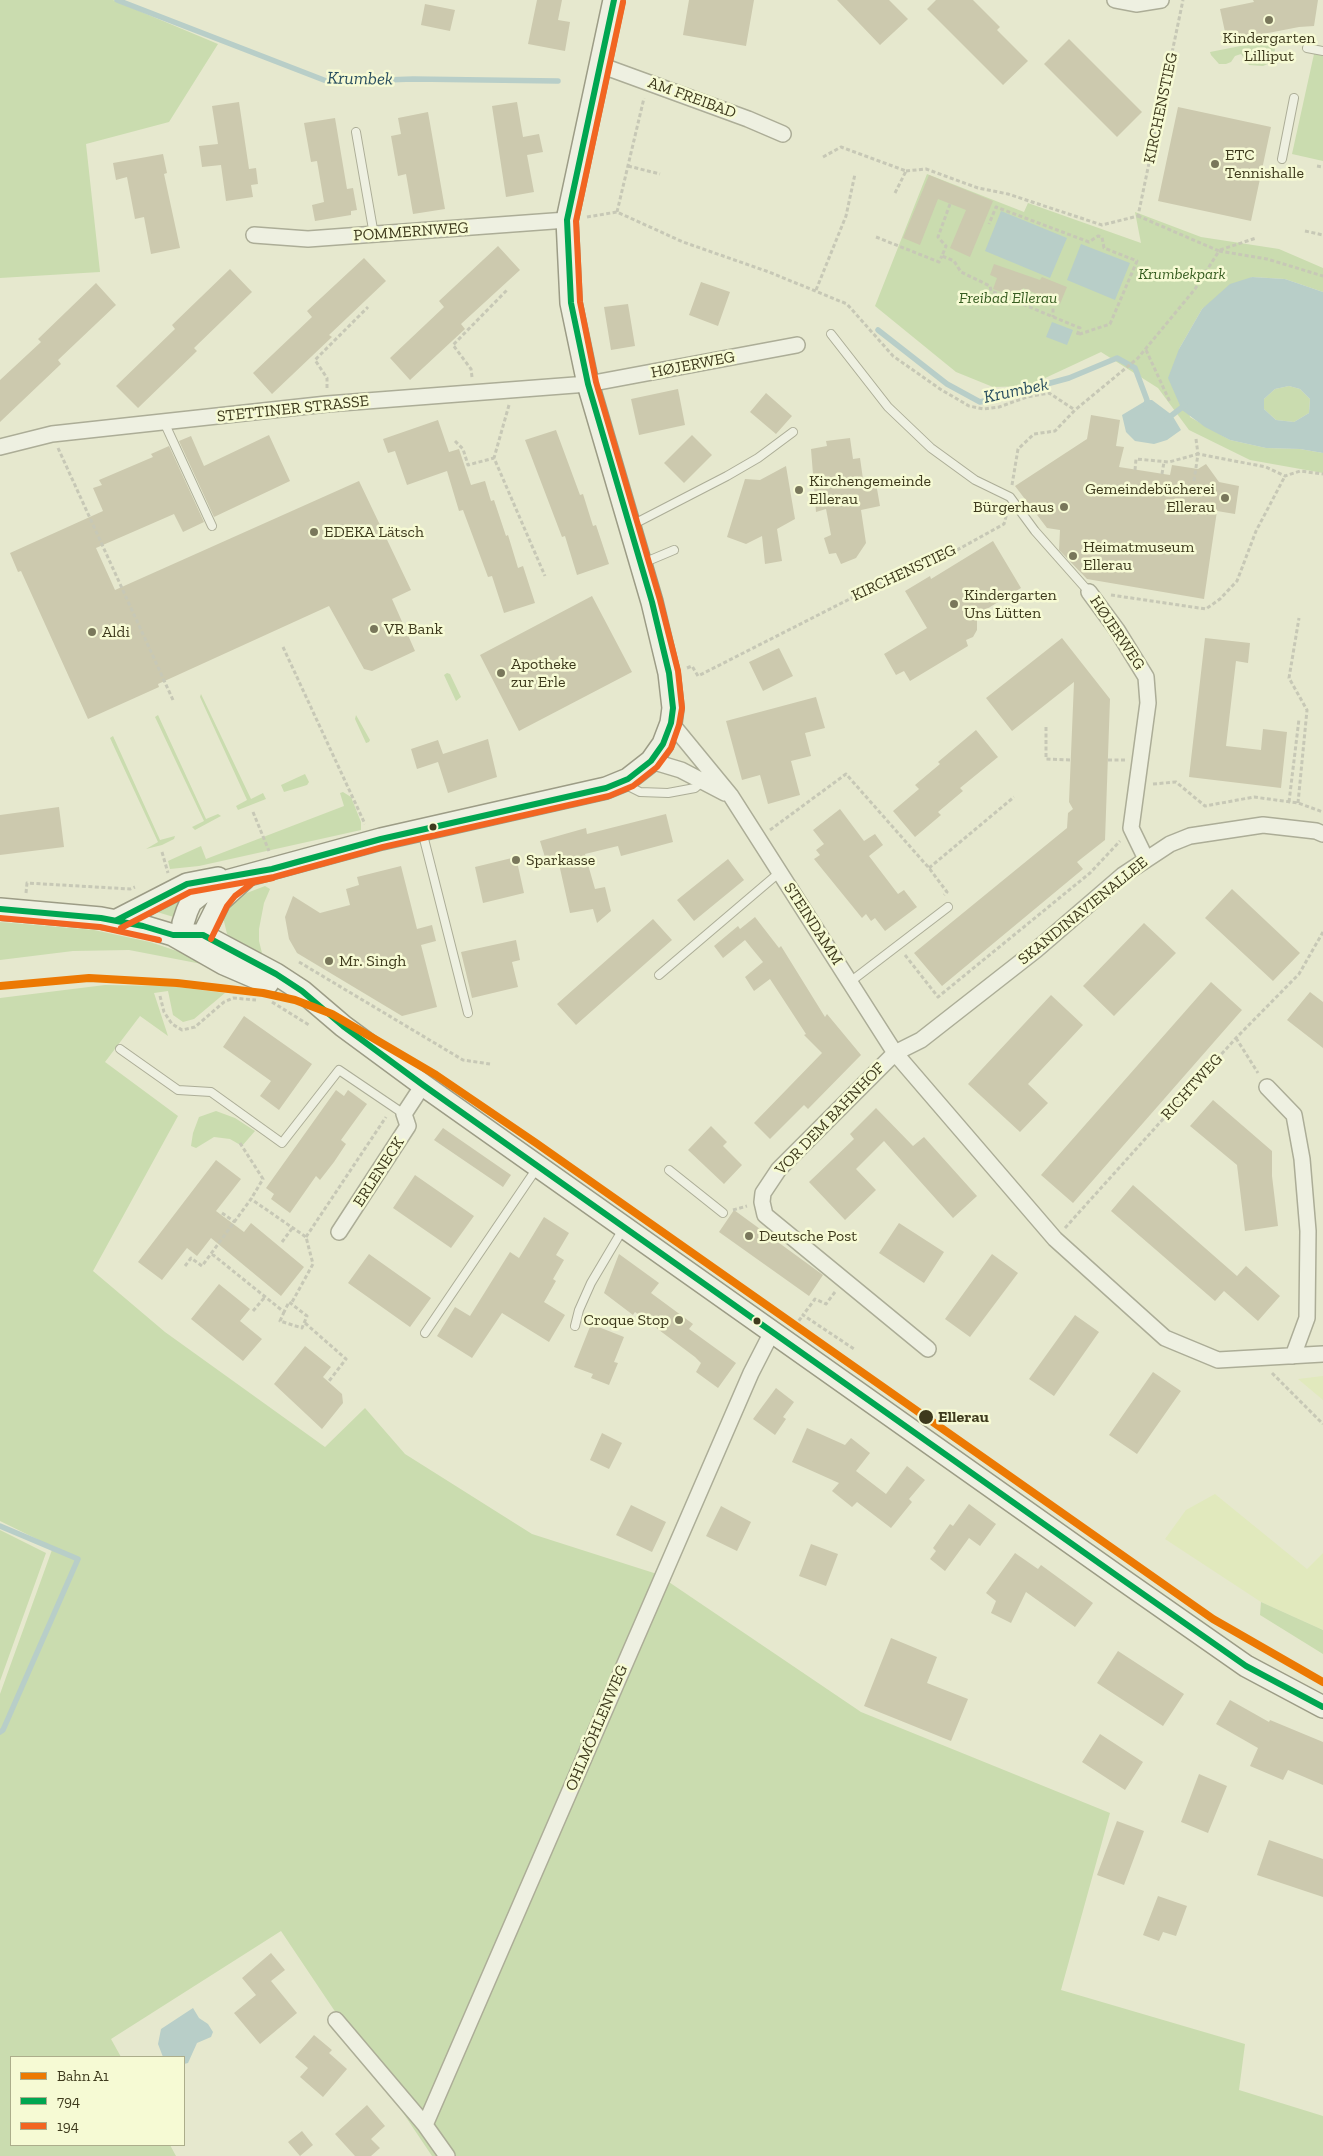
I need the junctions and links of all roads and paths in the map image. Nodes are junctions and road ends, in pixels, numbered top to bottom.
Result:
1 (614, 0) edge
2 (1115, 0) edge
3 (1162, 0) edge
4 (1183, 0) edge
5 (1307, 48) dead end
6 (1323, 52) edge
7 (599, 70) junction
8 (1294, 98) dead end
9 (642, 104) dead end
10 (356, 132) dead end
11 (784, 134) dead end
12 (823, 157) dead end
13 (1282, 159) dead end
14 (628, 166) junction
15 (1317, 166) dead end
16 (1323, 167) edge
17 (906, 171) junction
18 (660, 174) dead end
19 (855, 174) dead end
20 (894, 195) dead end
21 (950, 204) dead end
22 (617, 212) junction
23 (1138, 216) junction
24 (567, 220) junction
25 (989, 224) dead end
26 (1305, 231) dead end
27 (374, 235) junction
28 (1323, 235) edge
29 (254, 236) dead end
30 (876, 237) dead end
31 (1256, 238) dead end
32 (1219, 251) junction
33 (942, 256) junction
34 (1323, 276) edge
35 (508, 289) dead end
36 (816, 290) junction
37 (1019, 303) junction
38 (368, 307) dead end
39 (1053, 317) junction
40 (831, 334) dead end
41 (797, 345) dead end
42 (1146, 350) junction
43 (588, 384) junction
44 (510, 390) junction
45 (476, 392) junction
46 (1170, 402) dead end
47 (327, 404) junction
48 (1076, 410) junction
49 (164, 422) junction
50 (793, 432) dead end
51 (52, 434) junction
52 (1196, 439) dead end
53 (455, 441) dead end
54 (0, 447) edge
55 (1198, 454) junction
56 (494, 458) junction
57 (1164, 462) junction
58 (1135, 470) dead end
59 (1162, 474) dead end
60 (1323, 474) edge
61 (1285, 476) junction
62 (1194, 481) dead end
63 (1010, 497) junction
64 (212, 526) dead end
65 (630, 526) junction
66 (674, 550) dead end
67 (641, 564) junction
68 (545, 576) dead end
69 (1088, 592) junction
70 (1299, 618) dead end
71 (283, 648) dead end
72 (698, 676) dead end
73 (173, 700) dead end
74 (1299, 719) dead end
75 (671, 723) junction
76 (1046, 727) dead end
77 (1070, 760) dead end
78 (651, 761) junction
79 (706, 775) junction
80 (620, 782) junction
81 (1137, 785) junction
82 (1014, 797) dead end
83 (1289, 802) junction
84 (1298, 803) junction
85 (253, 812) dead end
86 (1323, 812) edge
87 (1131, 828) junction
88 (422, 829) junction
89 (365, 832) dead end
90 (1323, 834) edge
91 (758, 840) junction
92 (162, 852) dead end
93 (1146, 859) junction
94 (929, 868) junction
95 (272, 869) junction
96 (780, 872) junction
97 (168, 873) dead end
98 (250, 874) junction
99 (130, 889) dead end
100 (26, 896) dead end
101 (940, 897) dead end
102 (948, 907) dead end
103 (0, 909) edge
104 (117, 920) junction
105 (1323, 932) edge
106 (188, 938) junction
107 (898, 945) junction
108 (998, 948) junction
109 (1001, 953) dead end
110 (299, 962) dead end
111 (659, 975) dead end
112 (850, 982) junction
113 (160, 996) dead end
114 (289, 1011) dead end
115 (468, 1013) dead end
116 (1236, 1038) junction
117 (120, 1048) dead end
118 (895, 1052) junction
119 (490, 1064) dead end
120 (423, 1085) junction
121 (1267, 1087) joint
122 (404, 1114) junction
123 (386, 1116) dead end
124 (240, 1142) dead end
125 (538, 1166) junction
126 (669, 1170) dead end
127 (251, 1199) junction
128 (762, 1202) junction
129 (222, 1213) dead end
130 (723, 1213) joint
131 (235, 1222) junction
132 (293, 1227) junction
133 (624, 1227) junction
134 (339, 1232) dead end
135 (306, 1236) junction
136 (1055, 1239) junction
137 (282, 1242) dead end
138 (212, 1254) junction
139 (186, 1266) dead end
140 (845, 1279) junction
141 (265, 1297) junction
142 (291, 1304) junction
143 (253, 1311) dead end
144 (284, 1312) junction
145 (305, 1323) junction
146 (575, 1326) dead end
147 (772, 1332) junction
148 (425, 1333) dead end
149 (854, 1349) dead end
150 (928, 1349) dead end
151 (1323, 1354) edge
152 (1293, 1356) junction
153 (1257, 1358) junction
154 (329, 1381) dead end
155 (1323, 1424) edge
156 (1323, 1707) edge
157 (336, 2020) dead end
158 (425, 2126) junction
159 (447, 2156) edge

1 - 7 main road
2 - 3 street
4 - 23 path, KIRCHENSTIEG
5 - 6 lane
7 - 11 street, AM FREIBAD
7 - 24 main road
8 - 13 lane
9 - 14 path
10 - 27 lane
12 - 17 path
14 - 18 path
14 - 22 path
15 - 16 path
17 - 20 path
17 - 23 path
19 - 36 path
21 - 33 path
22 - 24 path
22 - 36 path
23 - 32 path
24 - 27 street, POMMERNWEG
24 - 43 main road
25 - 39 path
26 - 28 path
27 - 29 street, POMMERNWEG
30 - 33 path
31 - 32 path
32 - 34 path
32 - 42 path
33 - 37 path
35 - 45 path
36 - 48 path
37 - 39 path
37 - 39 path
38 - 47 path
40 - 63 lane, HØJERWEG
41 - 43 street, HØJERWEG
42 - 46 path
42 - 48 path, KIRCHENSTIEG
43 - 44 street, STETTINER STRASSE
43 - 65 main road
44 - 45 street, STETTINER STRASSE
44 - 56 path
45 - 47 street, STETTINER STRASSE
47 - 49 street, STETTINER STRASSE
48 - 63 path, KIRCHENSTIEG
49 - 51 street, STETTINER STRASSE
49 - 64 lane
50 - 65 lane
51 - 54 street, STETTINER STRASSE
51 - 73 path
52 - 55 path
53 - 56 path
55 - 57 path
55 - 61 path
55 - 62 path
56 - 68 path
57 - 58 path
57 - 59 path
60 - 61 path
61 - 69 path
63 - 69 lane, HØJERWEG
63 - 72 path, KIRCHENSTIEG
65 - 67 main road
66 - 67 lane
67 - 75 main road
69 - 81 street, HØJERWEG
70 - 84 path
71 - 89 path
74 - 83 path
75 - 78 main road
75 - 79 street, STEINDAMM
76 - 77 path
78 - 79 street, STEINDAMM
78 - 80 main road
79 - 80 lane
79 - 91 street, STEINDAMM
80 - 88 main road
81 - 83 path
81 - 87 street, HØJERWEG
82 - 94 path
83 - 84 path
84 - 86 path
85 - 95 path
87 - 93 street
87 - 108 path
88 - 95 main road
88 - 115 lane
90 - 93 street, SKANDINAVIENALLEE
91 - 94 path
91 - 96 street, STEINDAMM
92 - 97 path
93 - 118 street, SKANDINAVIENALLEE
94 - 101 path
95 - 98 main road
96 - 111 lane
96 - 112 street, STEINDAMM
98 - 104 main road
98 - 106 main road
99 - 100 path
102 - 107 lane
103 - 104 main road
104 - 106 main road
105 - 116 path, RICHTWEG
106 - 120 main road
107 - 108 path
107 - 112 lane
108 - 109 path
110 - 119 path
112 - 118 street, STEINDAMM
113 - 114 path
116 - 121 path
116 - 136 path, RICHTWEG
117 - 122 lane
118 - 128 street, VOR DEM BAHNHOF
118 - 136 street
120 - 122 street, ERLENECK
120 - 125 main road
121 - 152 street
122 - 134 street, ERLENECK
123 - 135 path
124 - 127 path
125 - 133 main road
125 - 148 lane
126 - 130 lane
127 - 131 path
127 - 132 path
128 - 130 path
128 - 140 street
129 - 131 path
131 - 138 path
132 - 135 path
132 - 137 path
133 - 146 lane
133 - 147 main road
135 - 142 path
136 - 153 street
138 - 139 path
138 - 141 path
140 - 149 path
140 - 150 street
141 - 143 path
141 - 144 path
142 - 144 path
142 - 145 path
144 - 145 path
145 - 154 path
147 - 156 main road
147 - 158 street, OHLMÖHLENWEG
151 - 152 street
152 - 153 street
153 - 155 path
157 - 158 street
158 - 159 street

